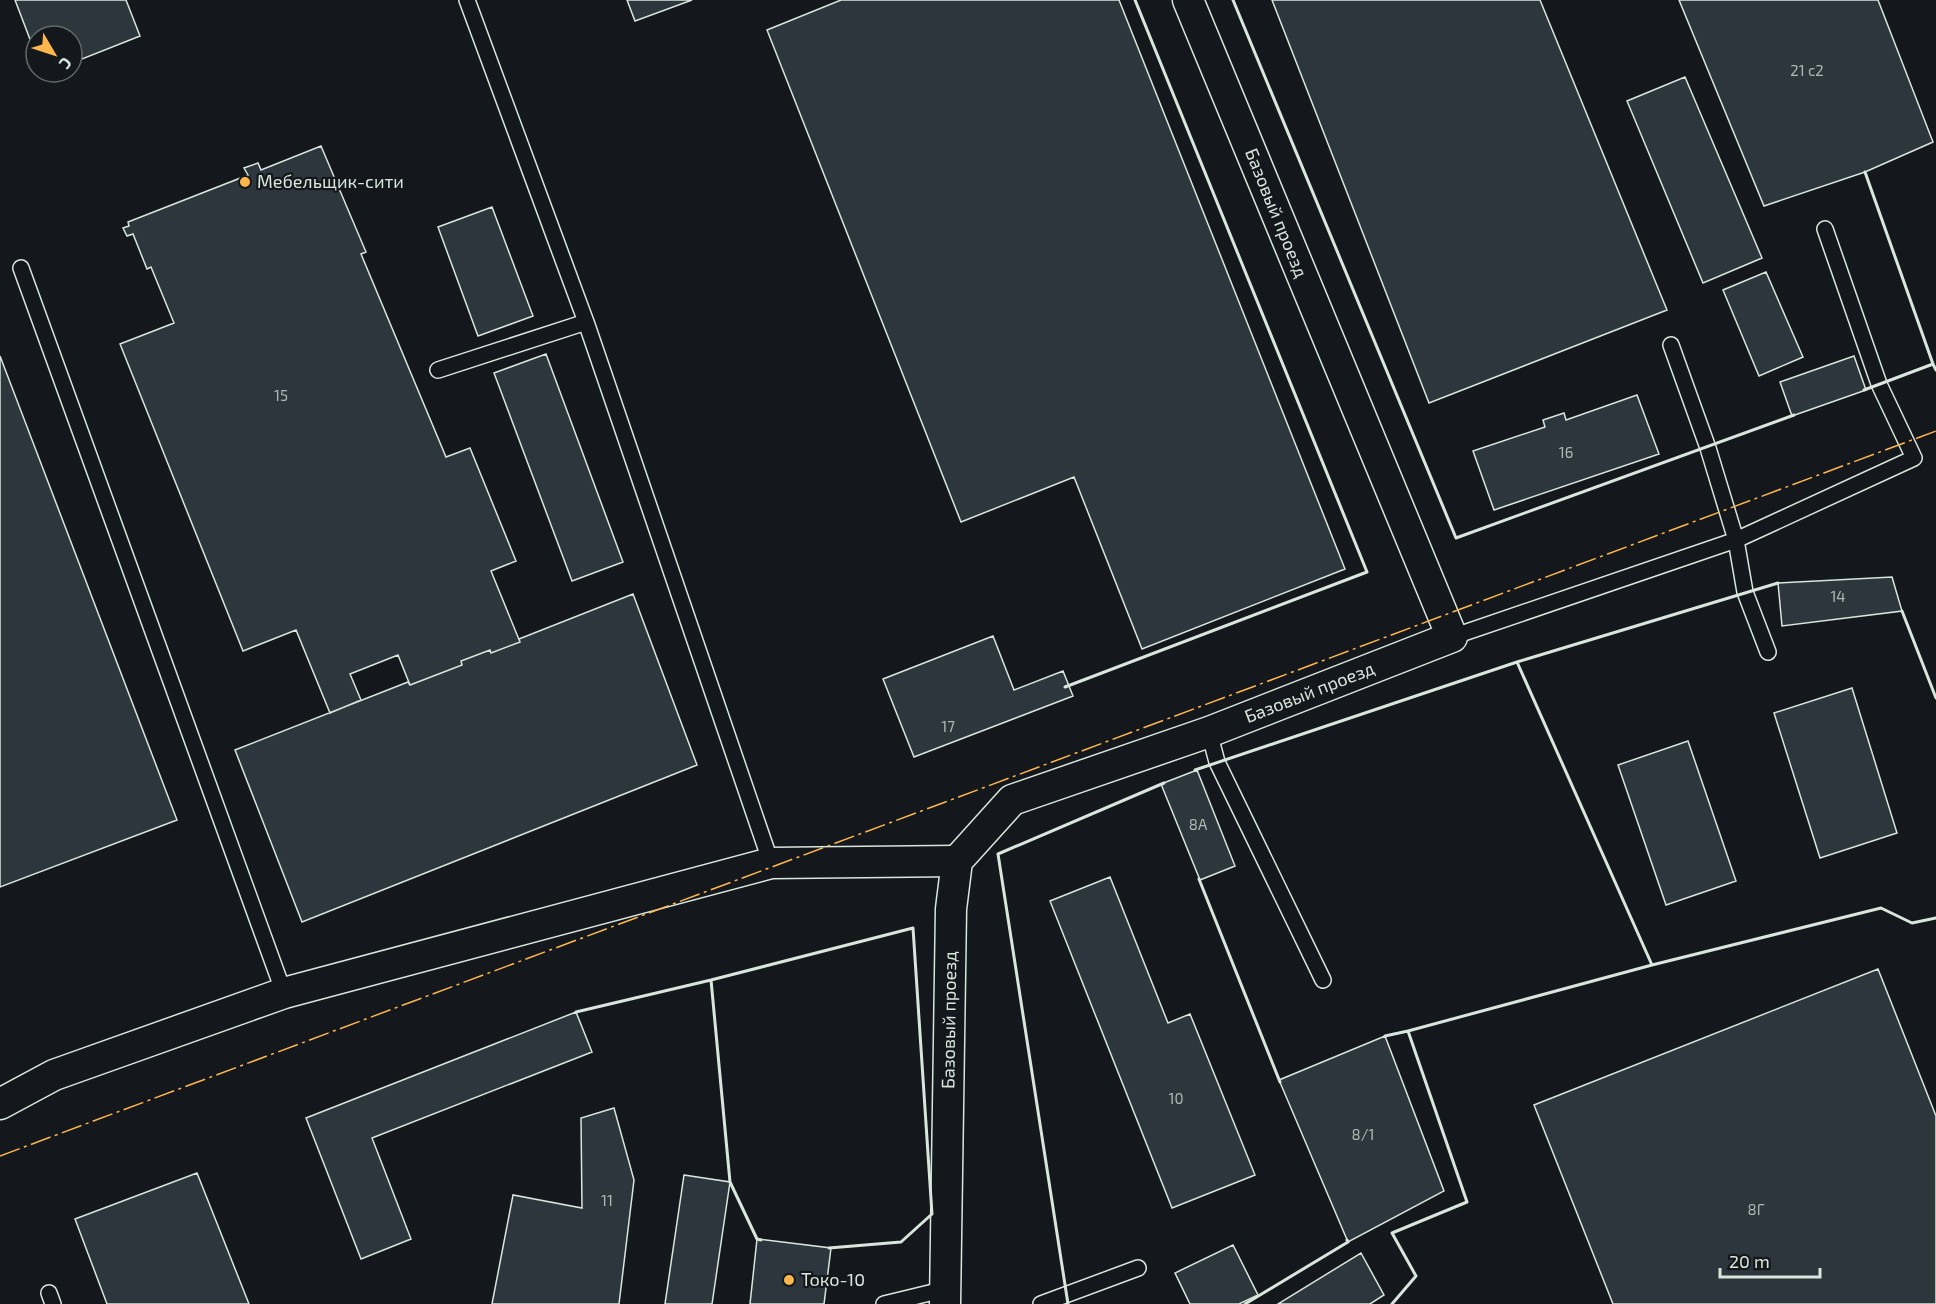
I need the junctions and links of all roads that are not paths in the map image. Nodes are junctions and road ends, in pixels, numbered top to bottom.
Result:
1 (467, 0) edge
2 (1188, 0) edge
3 (1825, 229) dead end
4 (21, 268) dead end
5 (586, 322) junction
6 (1671, 345) dead end
7 (438, 370) dead end
8 (1736, 540) junction
9 (1452, 637) junction
10 (1768, 652) dead end
11 (1209, 732) junction
12 (957, 861) junction
13 (771, 863) junction
14 (1323, 980) dead end
15 (284, 993) junction
16 (0, 1104) edge
17 (1138, 1268) dead end
18 (945, 1297) edge
19 (884, 1304) edge
20 (1041, 1304) edge

1 - 5 lane
2 - 9 street, Базовый проезд
3 - 8 lane
4 - 15 lane
5 - 7 lane
5 - 13 lane
6 - 8 lane
8 - 9 lane
8 - 10 lane
9 - 11 street, Базовый проезд
11 - 12 street, Базовый проезд
11 - 14 lane
12 - 13 street
12 - 18 street, Базовый проезд
13 - 15 street
15 - 16 street
17 - 20 lane
18 - 19 lane

